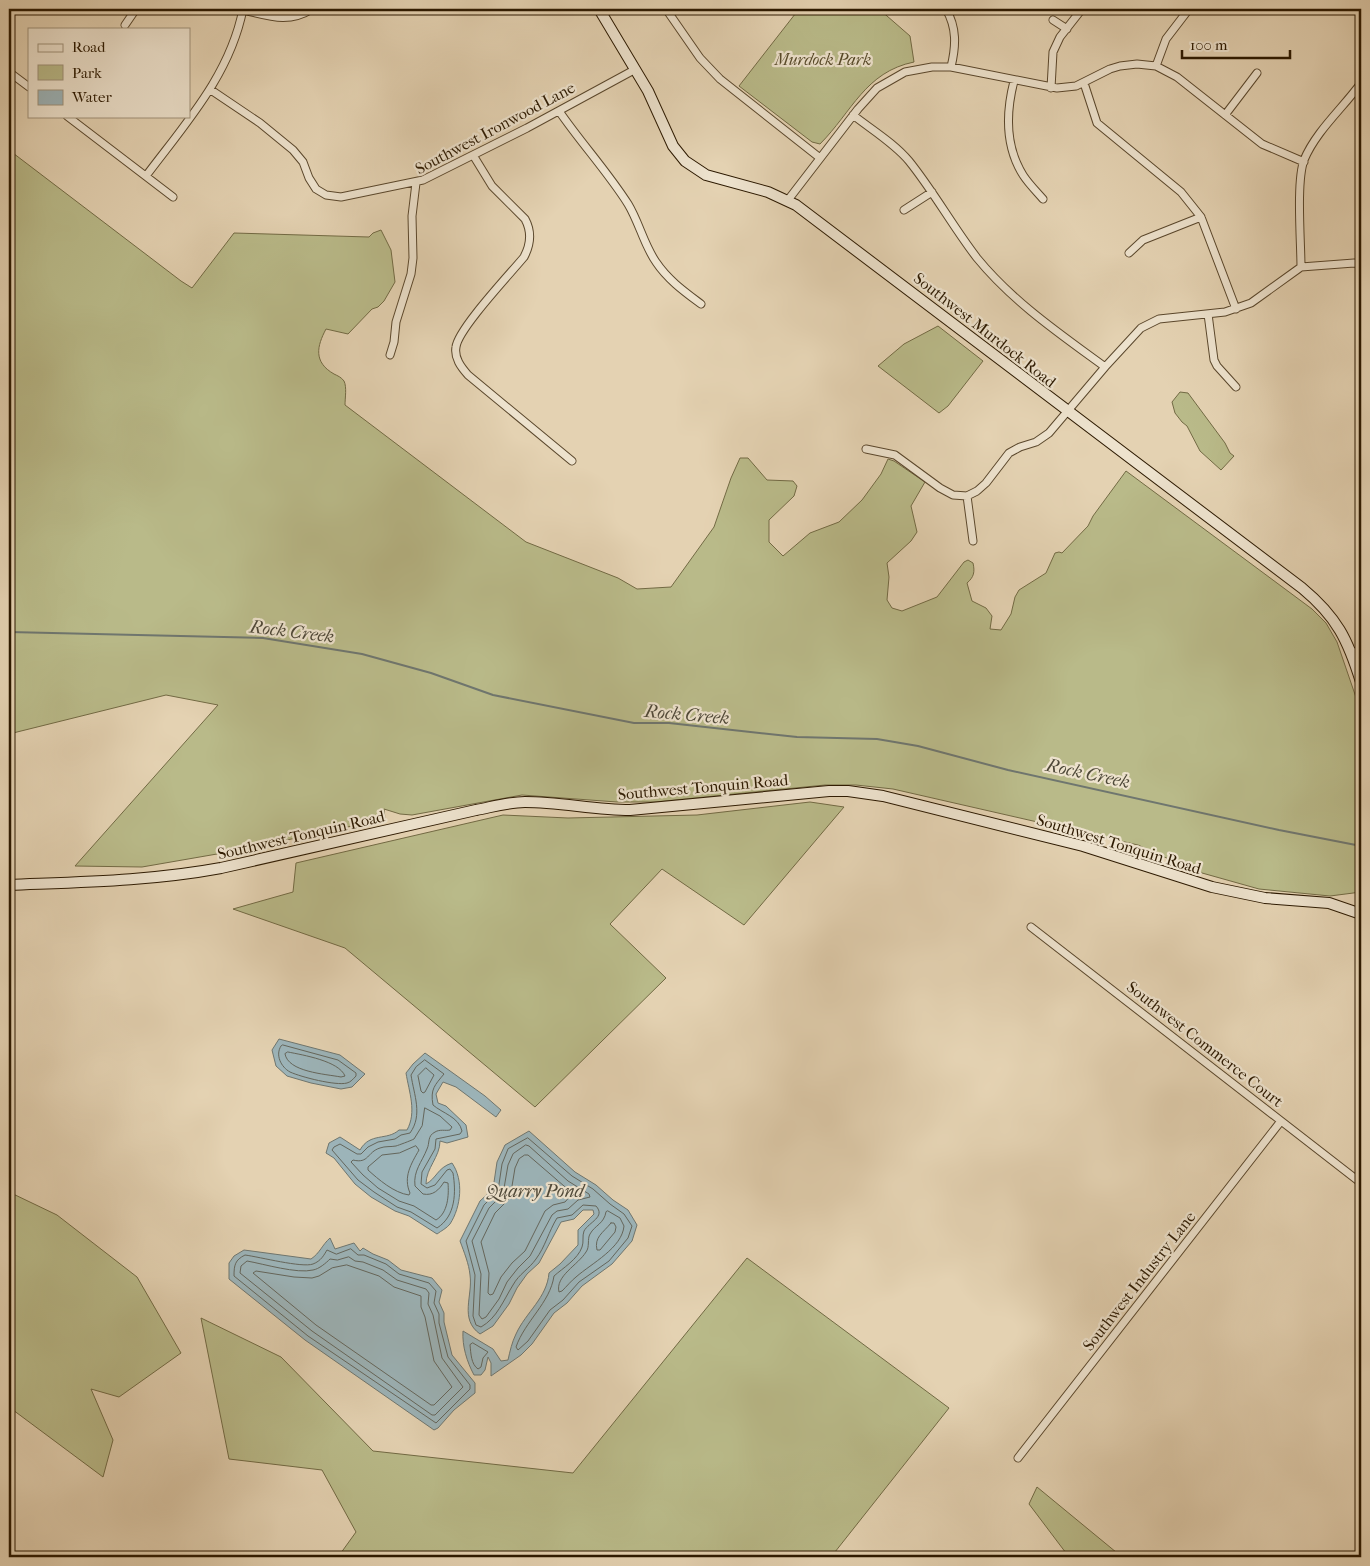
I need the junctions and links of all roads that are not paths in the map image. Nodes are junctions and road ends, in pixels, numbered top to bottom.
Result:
1 (136, 9) edge
2 (312, 9) edge
3 (599, 9) edge
4 (666, 9) edge
5 (946, 9) edge
6 (1082, 9) edge
7 (1189, 9) edge
8 (243, 10) edge
9 (1053, 20) dead end
10 (125, 25) dead end
11 (1067, 29) junction
12 (1156, 66) junction
13 (951, 67) junction
14 (634, 70) junction
15 (9, 72) edge
16 (1257, 73) dead end
17 (1014, 81) junction
18 (1084, 83) junction
19 (28, 86) edge
20 (1360, 86) edge
21 (1051, 88) junction
22 (211, 90) junction
23 (559, 112) junction
24 (1226, 115) junction
25 (853, 116) junction
26 (70, 118) edge
27 (190, 118) edge
28 (190, 118) edge
29 (473, 155) junction
30 (820, 158) junction
31 (1304, 162) junction
32 (146, 176) junction
33 (416, 183) junction
34 (932, 192) junction
35 (173, 197) dead end
36 (1043, 199) dead end
37 (788, 200) junction
38 (904, 210) dead end
39 (1200, 217) junction
40 (1129, 253) dead end
41 (1361, 264) edge
42 (1301, 267) junction
43 (701, 304) dead end
44 (1236, 309) junction
45 (1208, 314) junction
46 (390, 355) dead end
47 (1105, 367) junction
48 (1236, 387) dead end
49 (1067, 412) junction
50 (866, 449) dead end
51 (572, 461) dead end
52 (967, 496) junction
53 (973, 541) dead end
54 (1356, 652) edge
55 (1361, 682) edge
56 (9, 885) edge
57 (1361, 914) edge
58 (1032, 927) dead end
59 (1282, 1121) junction
60 (1361, 1183) edge
61 (1018, 1458) dead end

1 - 10 street
2 - 8 street
3 - 14 main road, Southwest Murdock Road
4 - 30 street
5 - 13 street
6 - 11 street
7 - 12 street
8 - 22 street
9 - 11 street
11 - 21 street
12 - 18 street
12 - 24 street
13 - 17 street
13 - 25 street
14 - 23 street, Southwest Ironwood Lane
14 - 37 main road, Southwest Murdock Road
15 - 19 street
16 - 24 street
17 - 21 street
17 - 36 street
18 - 21 street
18 - 39 street
20 - 31 street
22 - 28 street
22 - 33 street
23 - 29 street, Southwest Ironwood Lane
23 - 43 street
24 - 31 street
25 - 30 street
25 - 34 street
26 - 32 street
27 - 32 street
29 - 33 street, Southwest Ironwood Lane
29 - 51 street
30 - 37 street
31 - 42 street
32 - 35 street
33 - 46 street, Southwest Ironwood Lane
34 - 38 street
34 - 47 street
37 - 49 main road, Southwest Murdock Road
39 - 40 street
39 - 44 street
41 - 42 street
42 - 44 street
44 - 45 street
45 - 47 street
45 - 48 street
47 - 49 street
49 - 52 street
49 - 54 main road, Southwest Murdock Road
50 - 52 street
52 - 53 street
54 - 55 main road, Southwest Murdock Road
56 - 57 main road, Southwest Tonquin Road
58 - 59 street, Southwest Commerce Court
59 - 60 street, Southwest Commerce Court
59 - 61 street, Southwest Industry Lane

